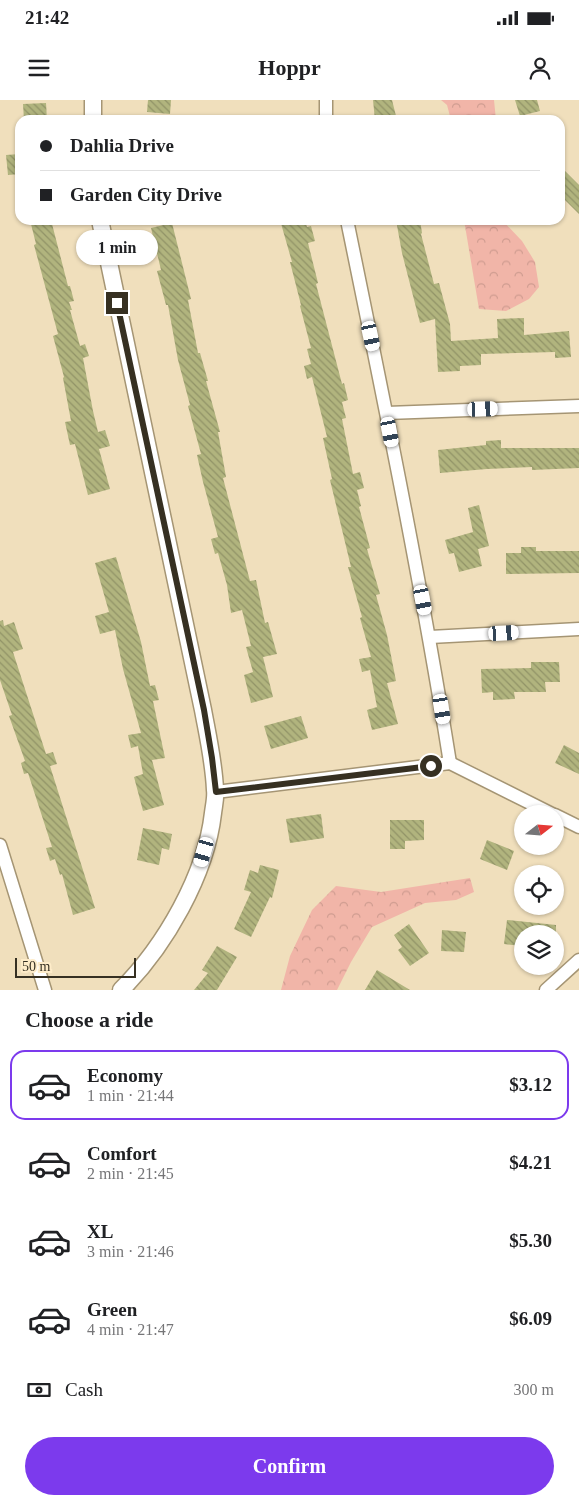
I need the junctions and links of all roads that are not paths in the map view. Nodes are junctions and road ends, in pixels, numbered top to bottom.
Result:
1 (93, 100) edge
2 (326, 100) edge
3 (93, 115) edge
4 (326, 115) edge
5 (101, 225) edge
6 (348, 225) edge
7 (579, 406) edge
8 (387, 413) junction
9 (579, 629) edge
10 (430, 637) junction
11 (450, 763) junction
12 (216, 792) junction
13 (536, 805) edge
14 (564, 819) edge
15 (579, 827) edge
16 (0, 845) edge
17 (579, 960) edge
18 (45, 990) edge
19 (121, 990) edge
20 (546, 990) edge

1 - 3 street
2 - 4 street
5 - 12 street
6 - 8 street
7 - 8 street
8 - 10 street
9 - 10 street
10 - 11 street
11 - 12 street
11 - 13 street
12 - 19 street
14 - 15 street
16 - 18 street
17 - 20 street

